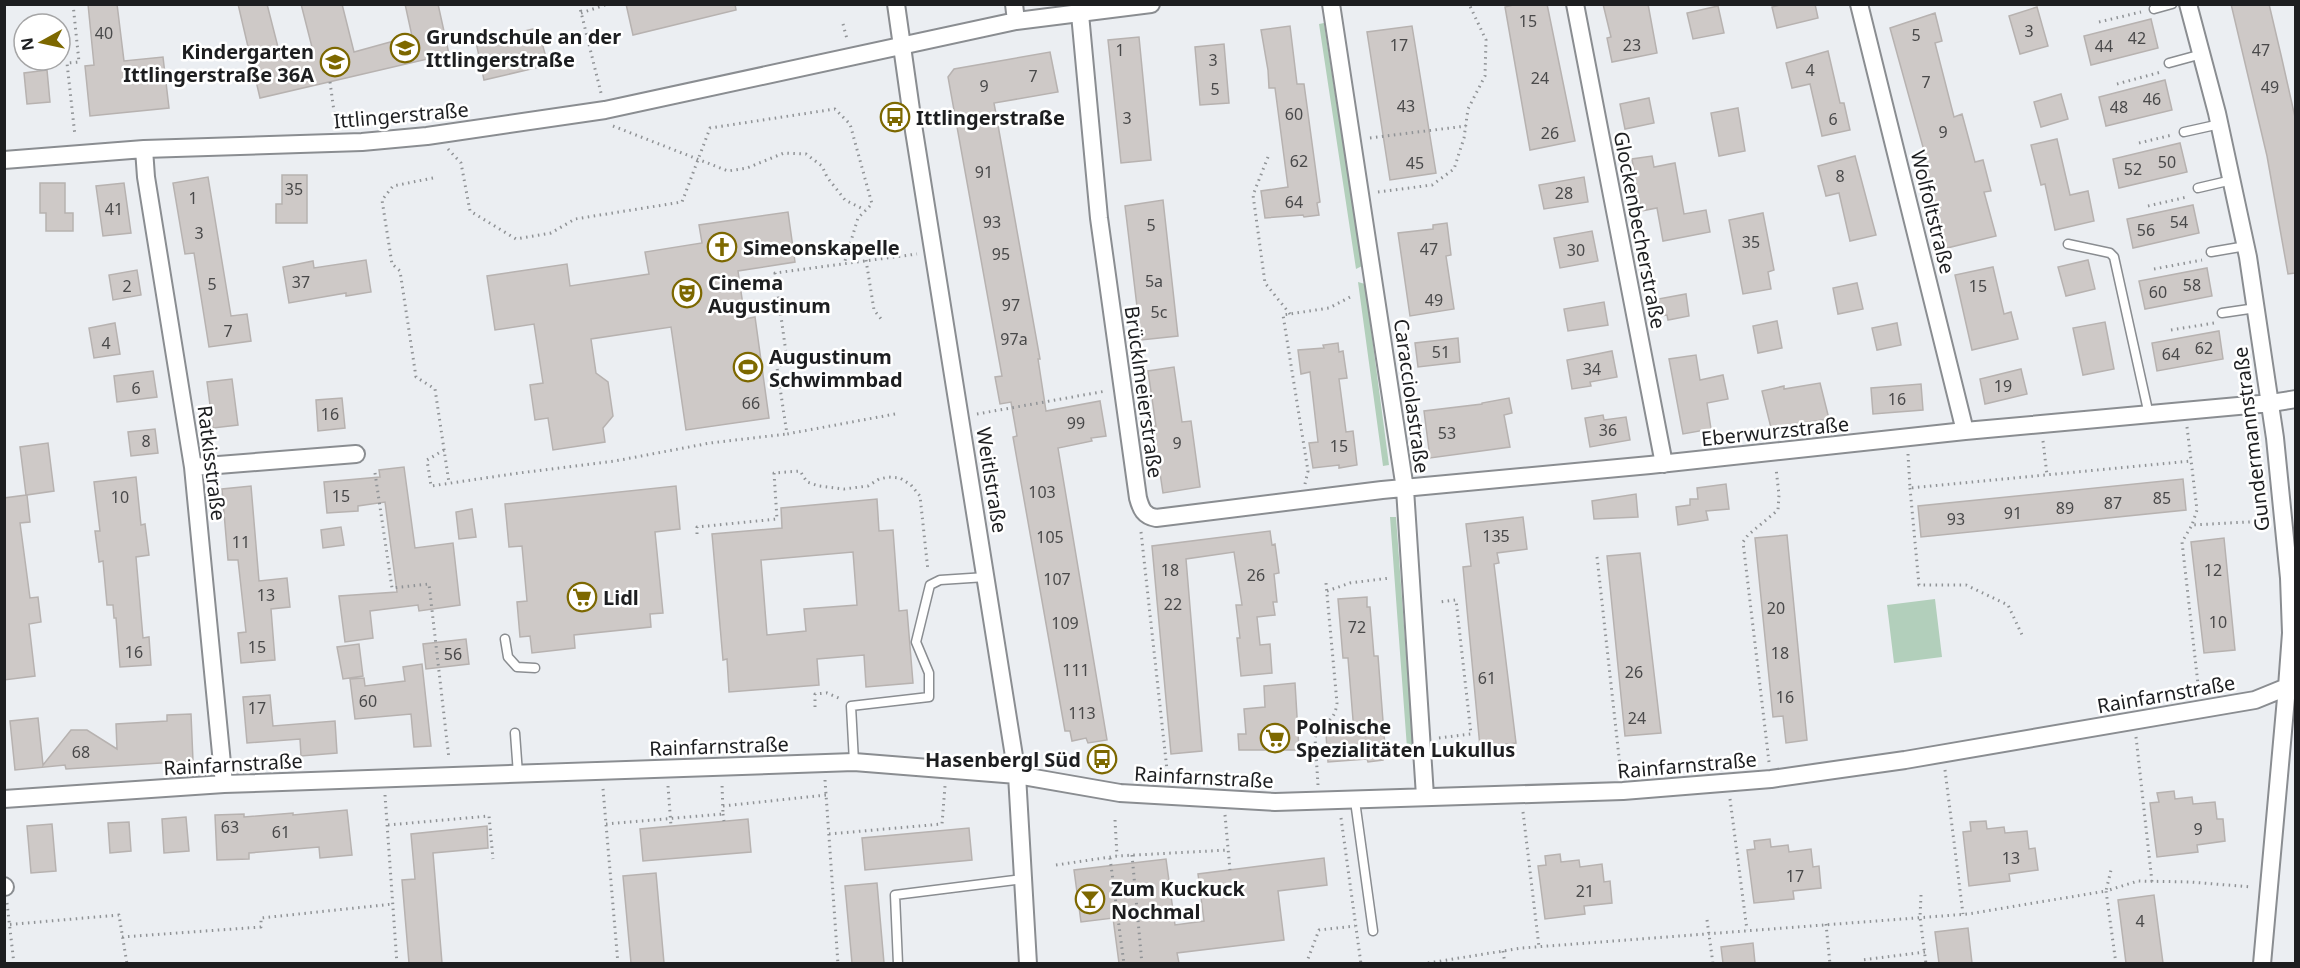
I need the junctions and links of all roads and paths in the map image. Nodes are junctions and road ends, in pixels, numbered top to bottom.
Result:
1 (73, 4) edge
2 (579, 4) edge
3 (608, 4) edge
4 (896, 4) edge
5 (1151, 4) edge
6 (1331, 4) edge
7 (1469, 4) edge
8 (1575, 4) edge
9 (1859, 4) edge
10 (2172, 4) edge
11 (2188, 4) edge
12 (2154, 9) joint
13 (581, 13) junction
14 (1015, 13) edge
15 (1080, 14) junction
16 (2099, 22) dead end
17 (843, 24) dead end
18 (848, 42) dead end
19 (902, 47) junction
20 (2202, 54) junction
21 (2169, 63) joint
22 (330, 82) dead end
23 (2116, 84) dead end
24 (606, 117) junction
25 (2220, 124) junction
26 (1466, 126) junction
27 (2184, 132) joint
28 (435, 135) junction
29 (1366, 138) dead end
30 (338, 142) junction
31 (2139, 143) dead end
32 (144, 149) junction
33 (77, 153) junction
34 (1268, 157) dead end
35 (699, 158) junction
36 (4, 160) edge
37 (433, 178) dead end
38 (2232, 180) junction
39 (2198, 188) joint
40 (1375, 193) dead end
41 (2148, 206) dead end
42 (865, 210) junction
43 (2068, 244) dead end
44 (2246, 246) junction
45 (934, 252) junction
46 (2211, 252) joint
47 (866, 260) junction
48 (844, 264) junction
49 (2154, 269) dead end
50 (1354, 295) dead end
51 (2256, 308) junction
52 (2222, 313) joint
53 (1290, 314) junction
54 (882, 320) dead end
55 (2171, 330) dead end
56 (1123, 389) junction
57 (2295, 399) edge
58 (2271, 404) junction
59 (2185, 412) junction
60 (896, 414) dead end
61 (2149, 415) junction
62 (961, 416) junction
63 (2042, 424) junction
64 (1965, 431) junction
65 (787, 434) junction
66 (1906, 438) junction
67 (444, 450) junction
68 (356, 454) dead end
69 (2191, 461) junction
70 (1664, 464) junction
71 (1776, 464) dead end
72 (194, 467) junction
73 (375, 473) dead end
74 (2047, 475) junction
75 (449, 483) junction
76 (1911, 488) junction
77 (1405, 489) junction
78 (1304, 500) junction
79 (1144, 513) junction
80 (2283, 520) junction
81 (2192, 525) junction
82 (697, 534) dead end
83 (1597, 557) dead end
84 (986, 577) junction
85 (1390, 578) dead end
86 (1326, 583) dead end
87 (930, 585) junction
88 (1327, 591) junction
89 (1440, 602) dead end
90 (2023, 637) dead end
91 (505, 639) dead end
92 (535, 668) dead end
93 (2291, 687) edge
94 (854, 704) junction
95 (815, 708) dead end
96 (2201, 709) junction
97 (2134, 721) junction
98 (514, 733) dead end
99 (1437, 738) dead end
100 (1943, 754) junction
101 (854, 762) junction
102 (824, 763) junction
103 (721, 767) junction
104 (666, 769) junction
105 (945, 769) junction
106 (601, 771) junction
107 (518, 774) junction
108 (1017, 775) junction
109 (451, 776) junction
110 (384, 779) junction
111 (1771, 779) junction
112 (1728, 783) junction
113 (224, 784) junction
114 (1623, 791) junction
115 (826, 795) junction
116 (1521, 795) junction
117 (1170, 796) junction
118 (1425, 796) junction
119 (4, 799) edge
120 (1224, 799) junction
121 (1347, 801) junction
122 (1319, 802) junction
123 (723, 806) junction
124 (723, 814) junction
125 (670, 818) junction
126 (1115, 820) dead end
127 (724, 821) dead end
128 (606, 824) junction
129 (387, 825) junction
130 (671, 826) dead end
131 (829, 834) junction
132 (1228, 850) junction
133 (1132, 855) junction
134 (1118, 856) junction
135 (1110, 857) junction
136 (493, 859) dead end
137 (1056, 866) dead end
138 (1230, 870) dead end
139 (2111, 870) dead end
140 (1023, 879) junction
141 (2152, 882) junction
142 (5, 886) edge
143 (2269, 888) junction
144 (2106, 891) junction
145 (1921, 895) dead end
146 (393, 904) junction
147 (1963, 914) junction
148 (1920, 917) junction
149 (1707, 920) dead end
150 (1826, 924) junction
151 (4, 925) edge
152 (10, 925) junction
153 (1356, 926) junction
154 (1747, 930) junction
155 (1373, 931) dead end
156 (1709, 933) junction
157 (122, 937) junction
158 (1539, 947) junction
159 (1503, 951) junction
160 (1924, 951) junction
161 (14, 963) edge
162 (127, 963) edge
163 (398, 963) edge
164 (618, 963) edge
165 (838, 963) edge
166 (898, 963) edge
167 (1028, 963) edge
168 (1124, 963) edge
169 (1142, 963) edge
170 (1306, 963) edge
171 (1361, 963) edge
172 (1422, 963) edge
173 (1505, 963) edge
174 (1713, 963) edge
175 (1830, 963) edge
176 (1862, 963) edge
177 (1926, 963) edge
178 (2116, 963) edge
179 (2262, 963) edge

1 - 33 path
2 - 13 path
3 - 13 path
4 - 19 street, Weitlstraße
5 - 15 street, Ittlingerstraße
6 - 77 street, Caracciolastraße
7 - 26 path
8 - 70 street, Glockenbecherstraße
9 - 64 street, Wolfoltstraße
10 - 12 lane
11 - 20 street, Gundermannstraße
12 - 16 path
13 - 24 path
14 - 15 street, Ittlingerstraße
14 - 19 street, Ittlingerstraße
15 - 56 street, Brücklmeierstraße
17 - 18 path
19 - 24 street, Ittlingerstraße
19 - 45 street, Weitlstraße
20 - 21 lane
20 - 25 street, Gundermannstraße
21 - 23 path
22 - 30 path
24 - 28 street, Ittlingerstraße
24 - 35 path
25 - 27 lane
25 - 38 street, Gundermannstraße
26 - 29 path
26 - 40 path
27 - 31 path
28 - 30 street, Ittlingerstraße
28 - 35 path
30 - 32 street, Ittlingerstraße
32 - 33 street, Ittlingerstraße
32 - 72 street, Ratkisstraße
33 - 36 street, Ittlingerstraße
34 - 53 path
35 - 42 path
35 - 42 path
37 - 67 path
38 - 39 lane
38 - 44 street, Gundermannstraße
39 - 41 path
42 - 48 path
43 - 61 lane
44 - 46 lane
44 - 51 street, Gundermannstraße
45 - 47 path
45 - 62 street, Weitlstraße
46 - 49 path
47 - 48 path
47 - 54 path
48 - 65 path
50 - 53 path
51 - 52 lane
51 - 58 street, Gundermannstraße
52 - 55 path
53 - 78 path
56 - 62 path
56 - 79 street, Brücklmeierstraße
57 - 58 street, Eberwurzstraße
58 - 59 street, Eberwurzstraße
58 - 80 street, Gundermannstraße
59 - 61 street, Eberwurzstraße
59 - 69 path
60 - 65 path
61 - 63 street, Eberwurzstraße
62 - 84 street, Weitlstraße
63 - 64 street, Eberwurzstraße
63 - 74 path
64 - 66 street, Eberwurzstraße
65 - 75 path
66 - 70 street, Eberwurzstraße
66 - 76 path
67 - 75 path
67 - 75 path
68 - 72 street
69 - 74 path
69 - 81 path
70 - 77 street, Eberwurzstraße
71 - 111 path
72 - 113 street, Ratkisstraße
73 - 109 path
74 - 76 path
76 - 90 path
77 - 78 street
77 - 118 street, Caracciolastraße
78 - 79 street
79 - 117 path
80 - 81 path
80 - 93 street, Gundermannstraße
81 - 96 path
82 - 87 path
83 - 114 path
84 - 87 lane
84 - 108 street, Weitlstraße
85 - 88 path
86 - 88 path
87 - 94 lane
88 - 122 path
89 - 99 path
91 - 92 lane
93 - 96 street, Rainfarnstraße
93 - 143 street, Gundermannstraße
94 - 95 path
94 - 101 lane
96 - 97 street, Rainfarnstraße
97 - 100 street, Rainfarnstraße
97 - 141 path
98 - 107 lane
100 - 111 street, Rainfarnstraße
100 - 147 path
101 - 102 street, Rainfarnstraße
101 - 105 street, Rainfarnstraße
102 - 103 street, Rainfarnstraße
102 - 115 path
103 - 104 street, Rainfarnstraße
103 - 123 path
104 - 106 street, Rainfarnstraße
104 - 125 path
105 - 108 street, Rainfarnstraße
105 - 131 path
106 - 107 street, Rainfarnstraße
106 - 128 path
107 - 109 street, Rainfarnstraße
108 - 117 street, Rainfarnstraße
108 - 140 street, Weitlstraße
109 - 110 street, Rainfarnstraße
110 - 113 street, Rainfarnstraße
110 - 129 path
111 - 112 street, Rainfarnstraße
112 - 114 street, Rainfarnstraße
112 - 154 path
113 - 119 street, Rainfarnstraße
114 - 116 street, Rainfarnstraße
115 - 123 path
115 - 131 path
116 - 118 street, Rainfarnstraße
116 - 158 path
117 - 120 street, Rainfarnstraße
118 - 121 street, Rainfarnstraße
120 - 122 street, Rainfarnstraße
120 - 132 path
121 - 122 street, Rainfarnstraße
121 - 153 path
121 - 155 lane
123 - 124 path
124 - 125 path
124 - 127 path
125 - 128 path
125 - 130 path
126 - 134 path
128 - 164 path
129 - 136 path
129 - 146 path
131 - 165 path
132 - 133 path
132 - 138 path
133 - 134 path
133 - 169 path
134 - 135 path
135 - 137 path
135 - 168 path
139 - 144 path
140 - 166 lane
140 - 167 street, Weitlstraße
141 - 143 path
141 - 144 path
142 - 152 path
143 - 179 street, Gundermannstraße
144 - 147 path
144 - 178 path
145 - 148 path
146 - 157 path
146 - 163 path
147 - 148 path
148 - 150 path
148 - 160 path
149 - 156 path
150 - 154 path
150 - 175 path
151 - 152 path
152 - 157 path
152 - 161 path
153 - 170 path
153 - 171 path
154 - 156 path
156 - 158 path
156 - 174 path
157 - 162 path
158 - 159 path
159 - 172 path
159 - 173 path
160 - 176 path
160 - 177 path

